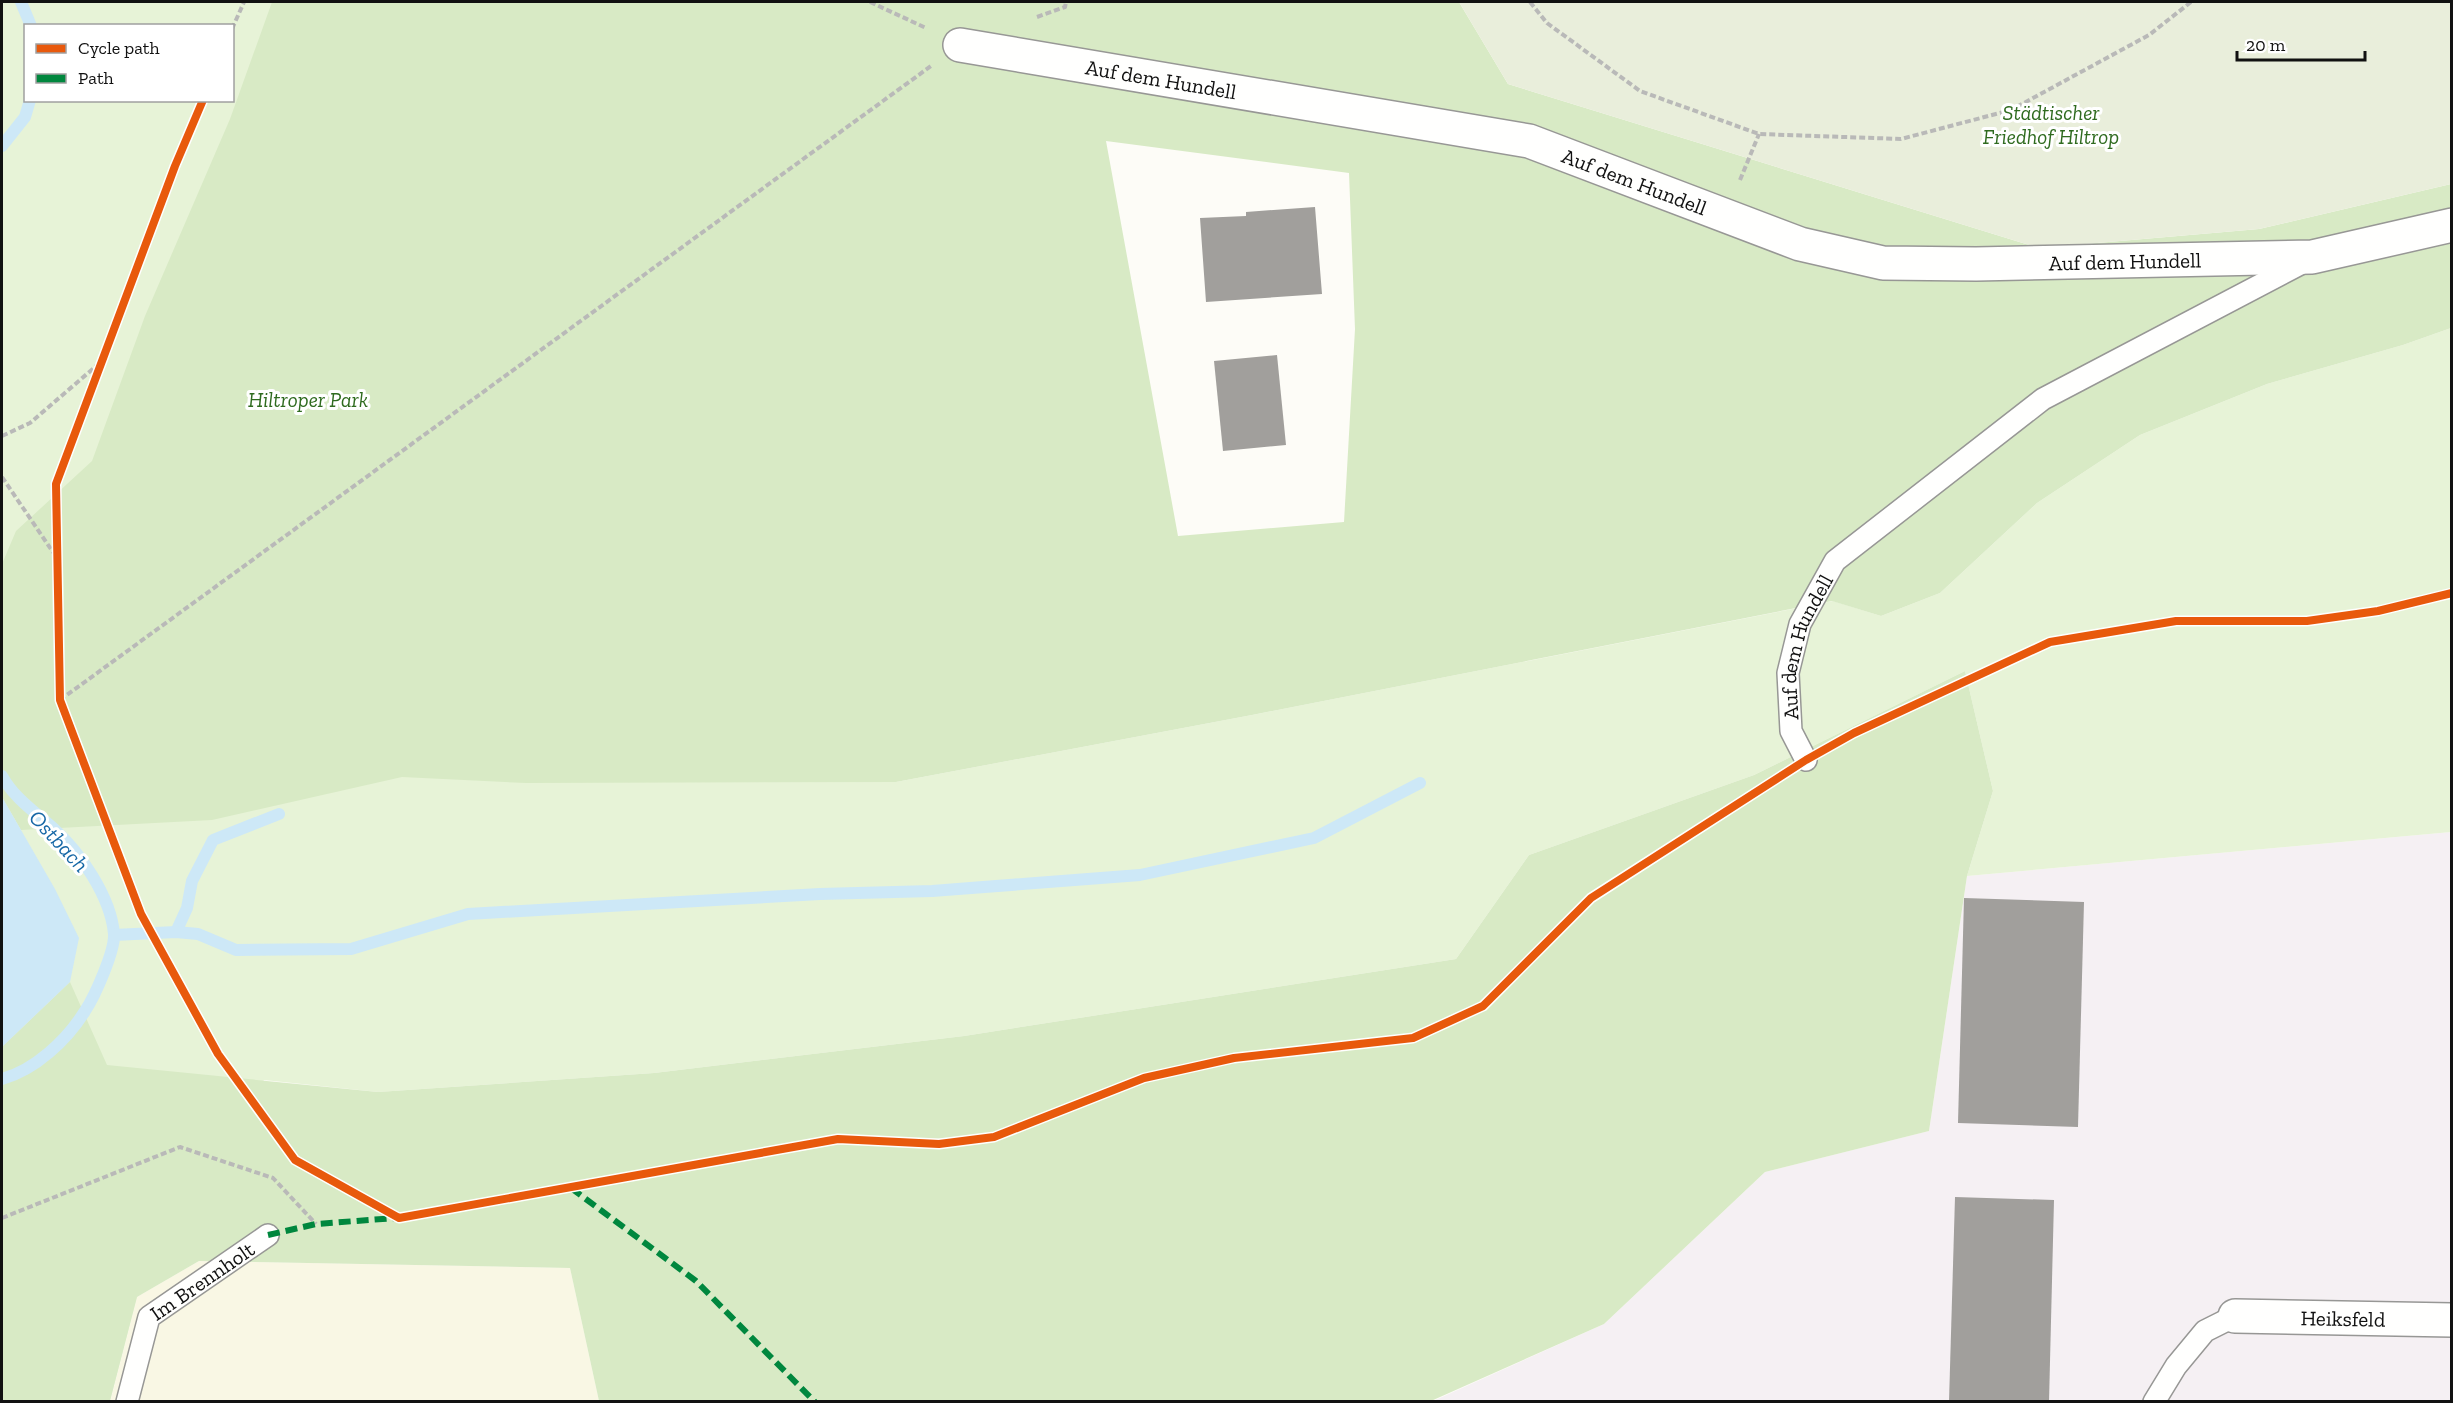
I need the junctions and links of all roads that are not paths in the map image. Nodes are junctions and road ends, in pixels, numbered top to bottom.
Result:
1 (960, 45) road end
2 (2451, 225) edge
3 (2312, 257) junction
4 (1806, 760) dead end
5 (268, 1235) dead end
6 (2235, 1316) joint
7 (2451, 1320) edge
8 (127, 1401) edge
9 (2154, 1401) edge

1 - 3 street, Auf dem Hundell
2 - 3 street, Auf dem Hundell
3 - 4 lane, Auf dem Hundell
5 - 8 lane, Im Brennholt
6 - 7 street, Heiksfeld
6 - 9 lane

